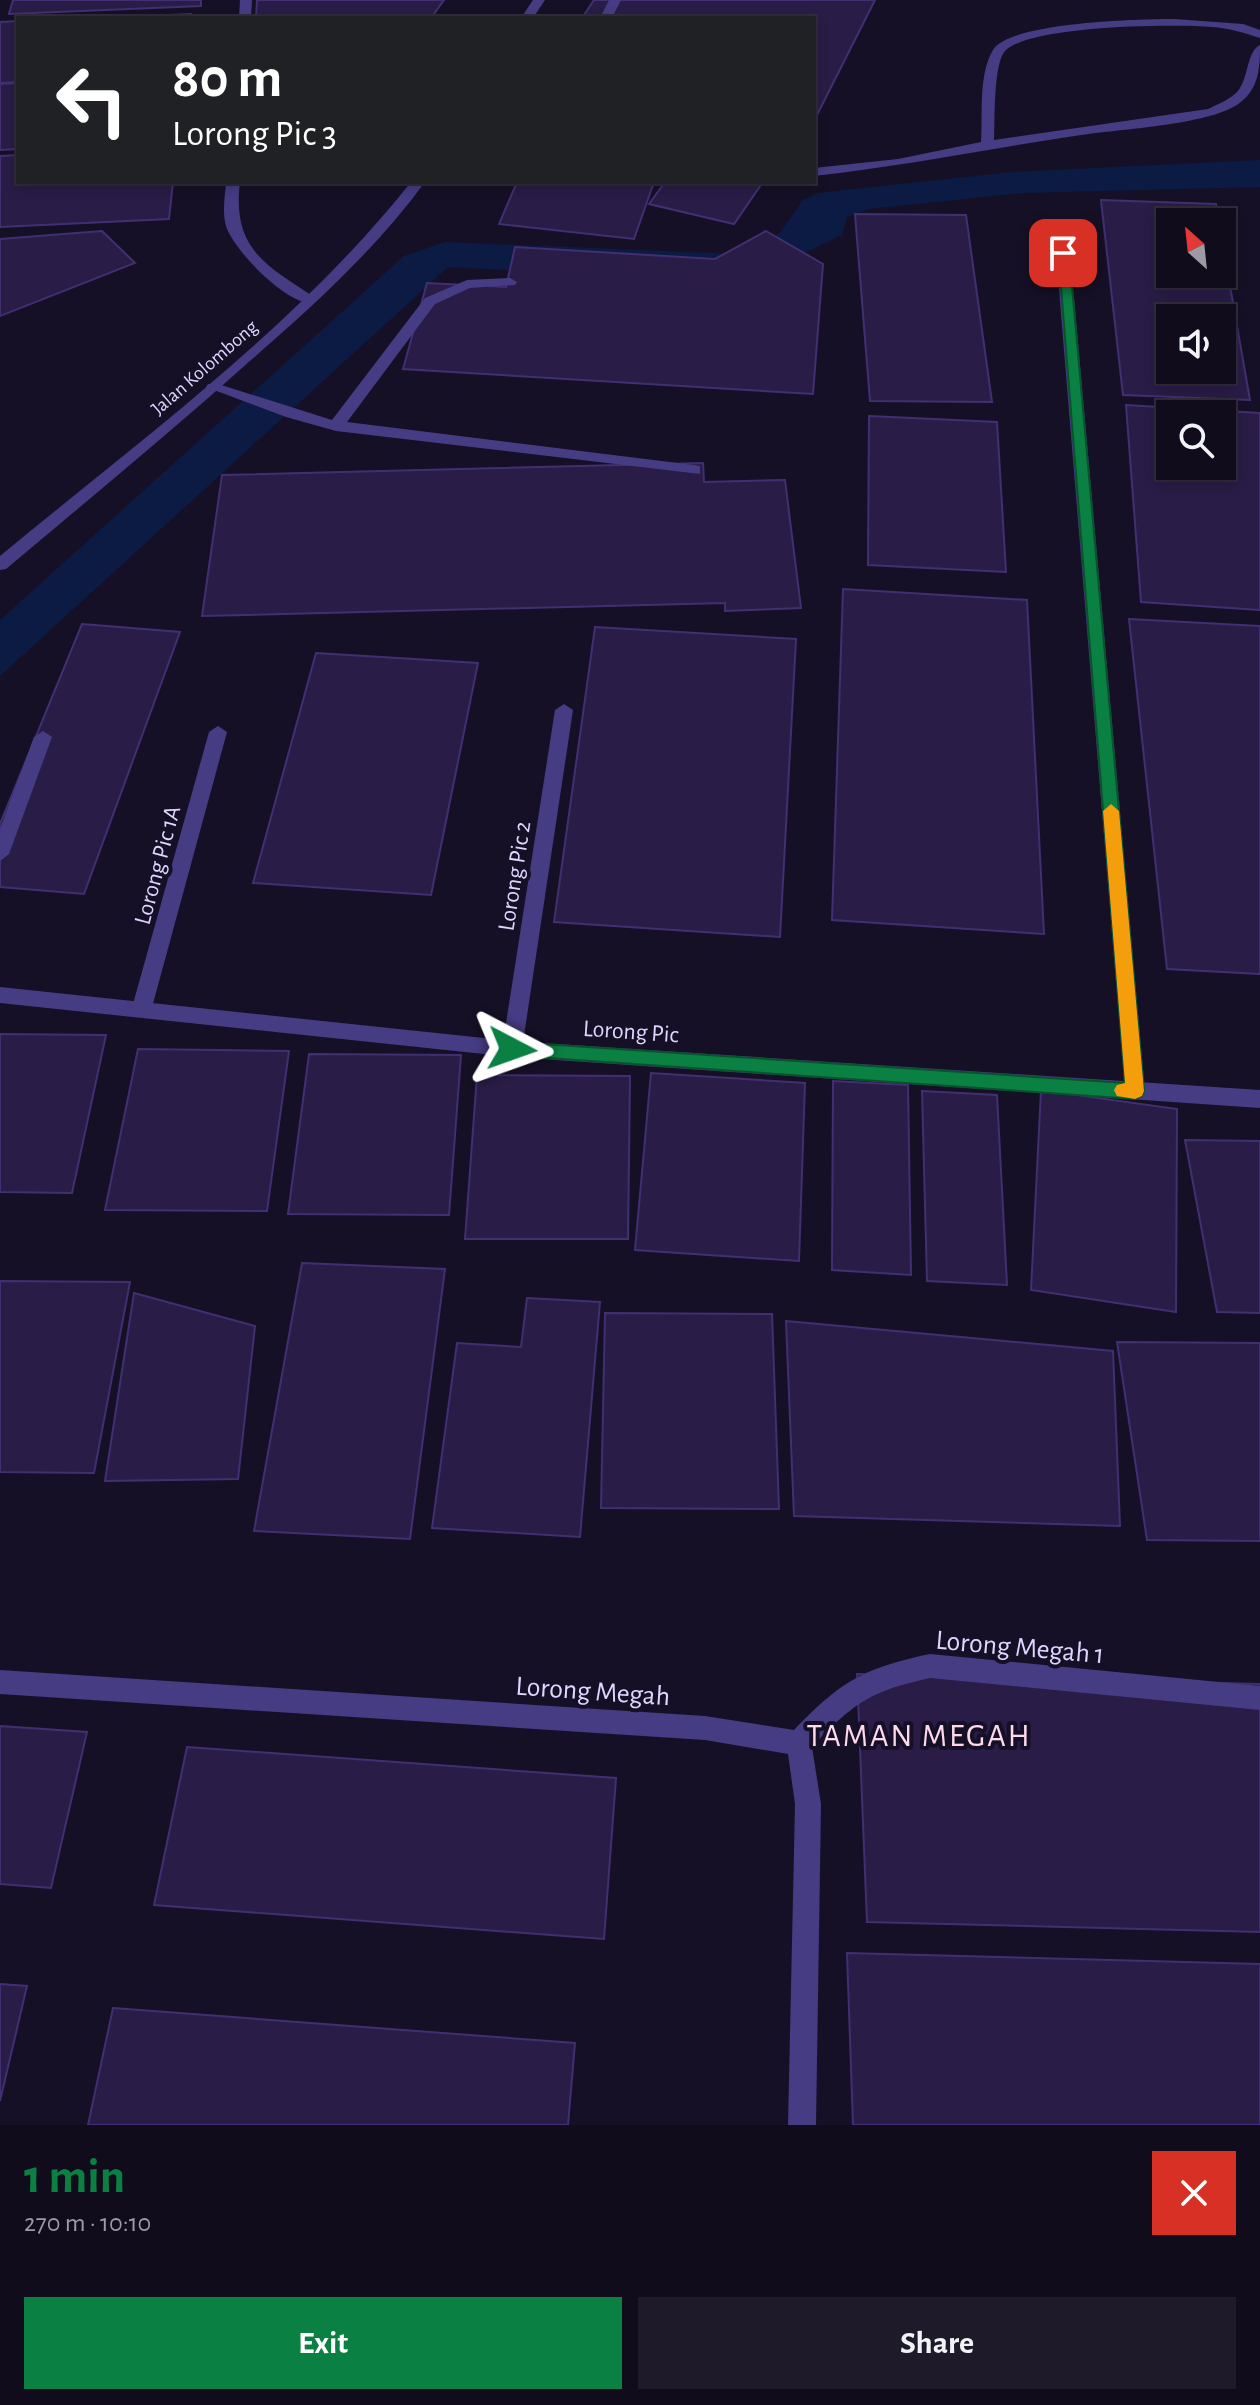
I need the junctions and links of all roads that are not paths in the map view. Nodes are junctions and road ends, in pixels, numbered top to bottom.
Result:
1 (1260, 34) edge
2 (1260, 49) edge
3 (987, 145) junction
4 (816, 172) edge
5 (233, 184) edge
6 (416, 184) edge
7 (1063, 253) dead end
8 (510, 282) dead end
9 (309, 300) junction
10 (213, 387) junction
11 (336, 426) junction
12 (694, 470) dead end
13 (0, 565) edge
14 (564, 710) dead end
15 (218, 732) dead end
16 (43, 737) dead end
17 (0, 854) edge
18 (0, 995) edge
19 (141, 1011) junction
20 (512, 1049) junction
21 (1135, 1091) junction
22 (1260, 1099) edge
23 (0, 1682) edge
24 (1260, 1698) edge
25 (799, 1743) junction
26 (802, 2125) edge

1 - 3 street
2 - 3 street
3 - 4 street
5 - 9 street
6 - 9 street, Jalan Kolombong
7 - 21 street
8 - 11 street
9 - 10 street, Jalan Kolombong
10 - 11 street
10 - 13 street, Jalan Kolombong
11 - 12 street
14 - 20 street, Lorong Pic 2
15 - 19 street, Lorong Pic 1A
16 - 17 street
18 - 19 street, Lorong Pic
19 - 20 street, Lorong Pic
20 - 21 street, Lorong Pic
21 - 22 street, Lorong Pic
23 - 25 street, Lorong Megah
24 - 25 street, Lorong Megah 1
25 - 26 street

